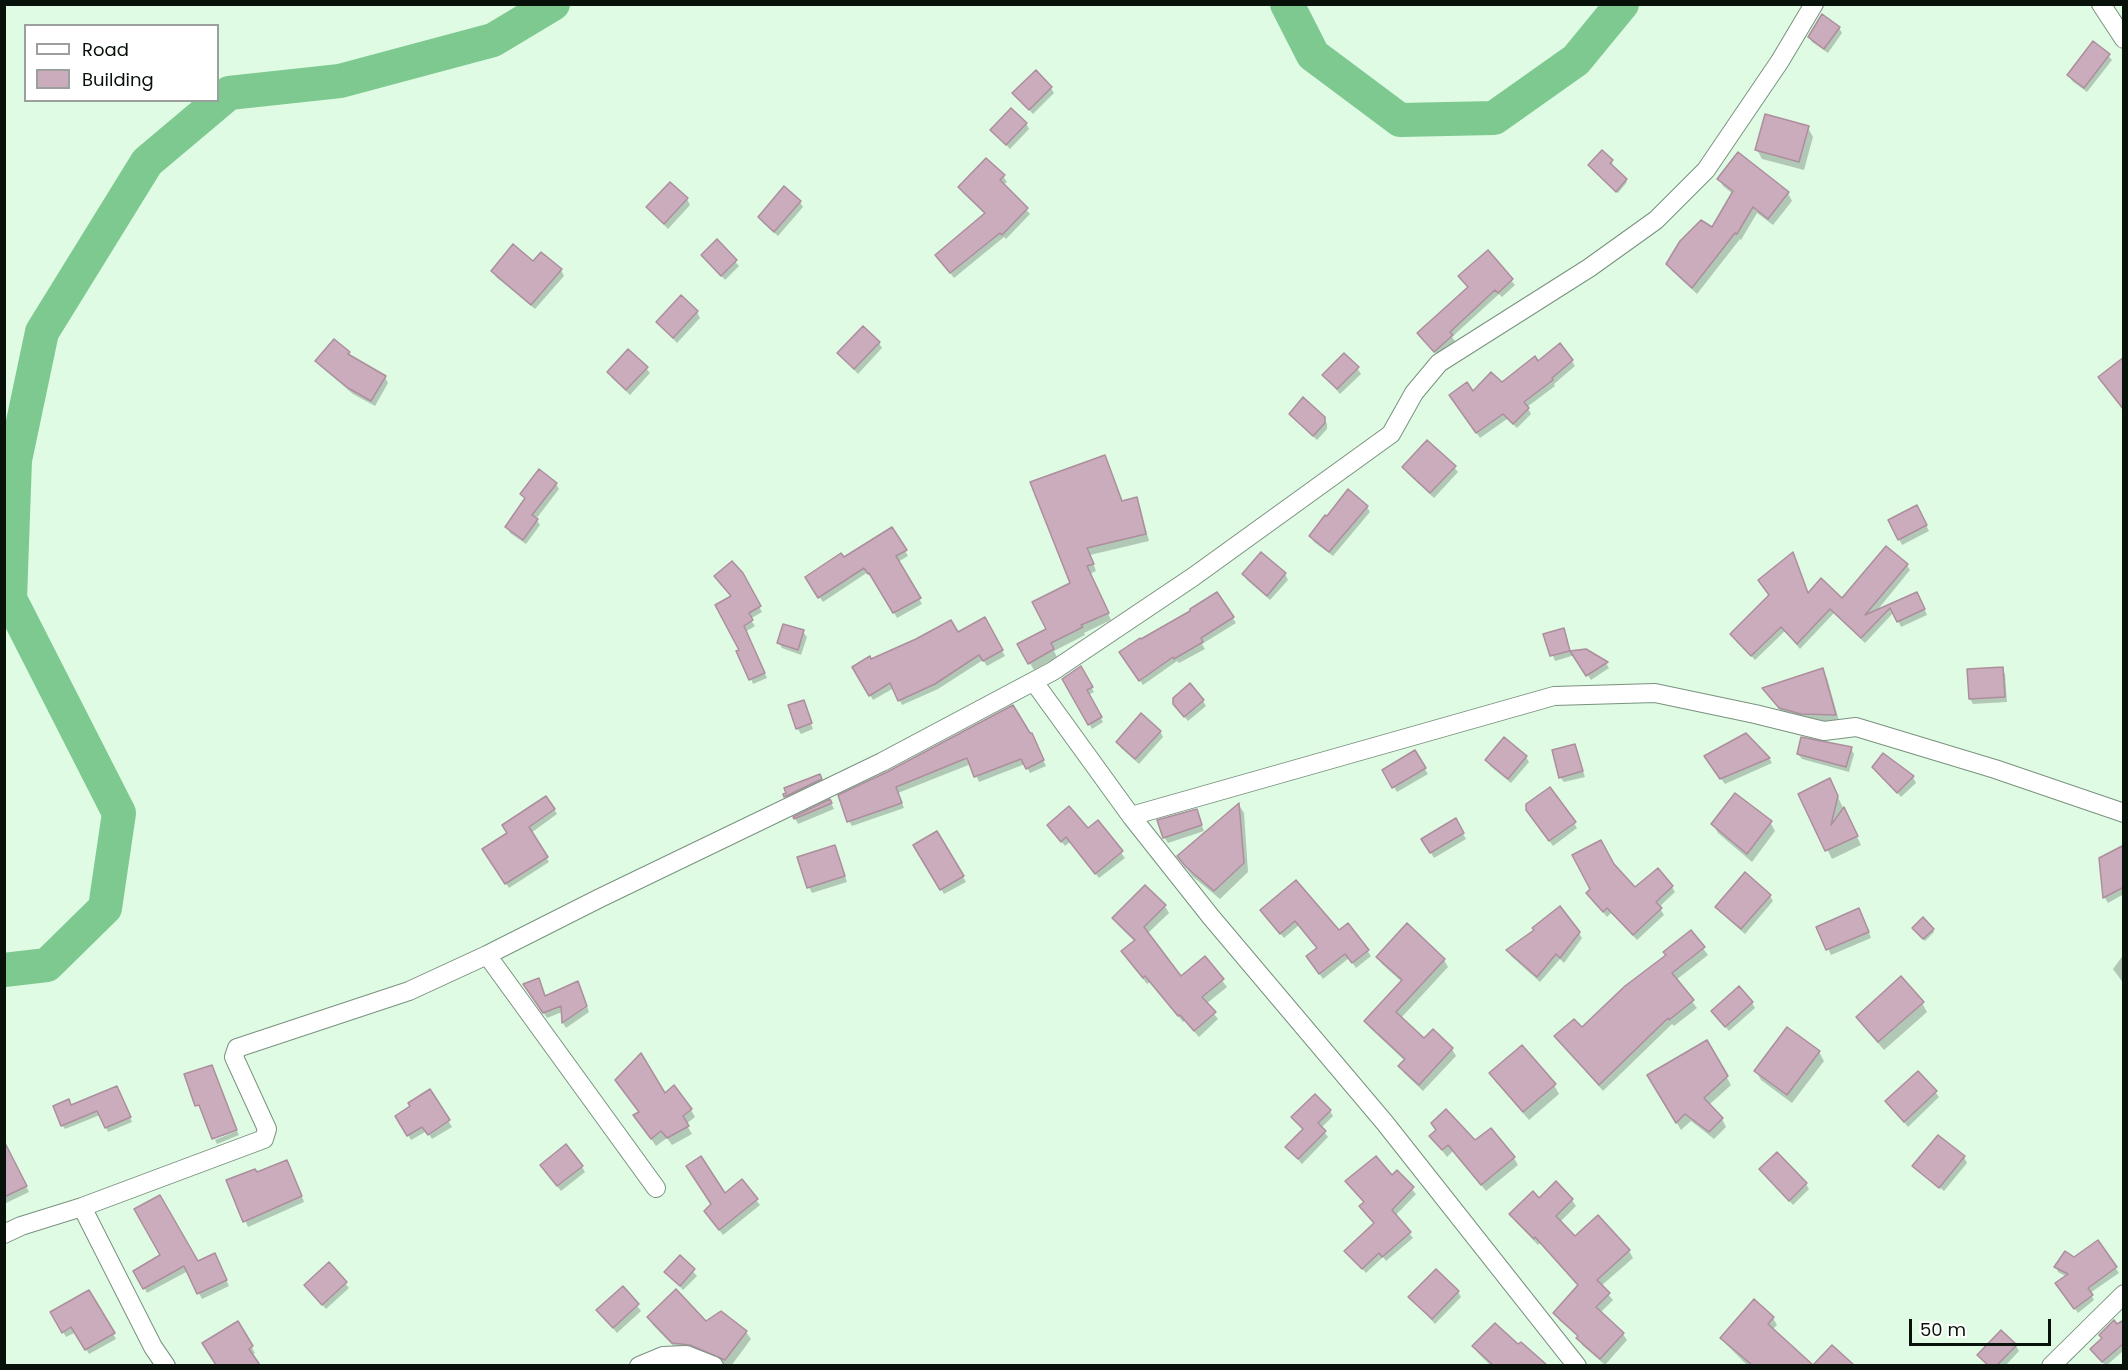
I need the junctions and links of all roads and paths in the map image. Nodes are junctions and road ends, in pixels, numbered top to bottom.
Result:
1 (1814, 4) edge
2 (2101, 4) edge
3 (2124, 39) edge
4 (1034, 682) junction
5 (2124, 813) edge
6 (1131, 816) junction
7 (487, 955) junction
8 (656, 1188) dead end
9 (82, 1207) junction
10 (4, 1234) edge
11 (2124, 1294) edge
12 (166, 1365) edge
13 (639, 1365) edge
14 (714, 1365) edge
15 (1577, 1365) edge
16 (2051, 1365) edge

1 - 4 street
2 - 3 street
4 - 6 street
4 - 7 street
5 - 6 street
6 - 15 street
7 - 8 street
7 - 9 street
9 - 10 street
9 - 12 street
11 - 16 street
13 - 14 street

